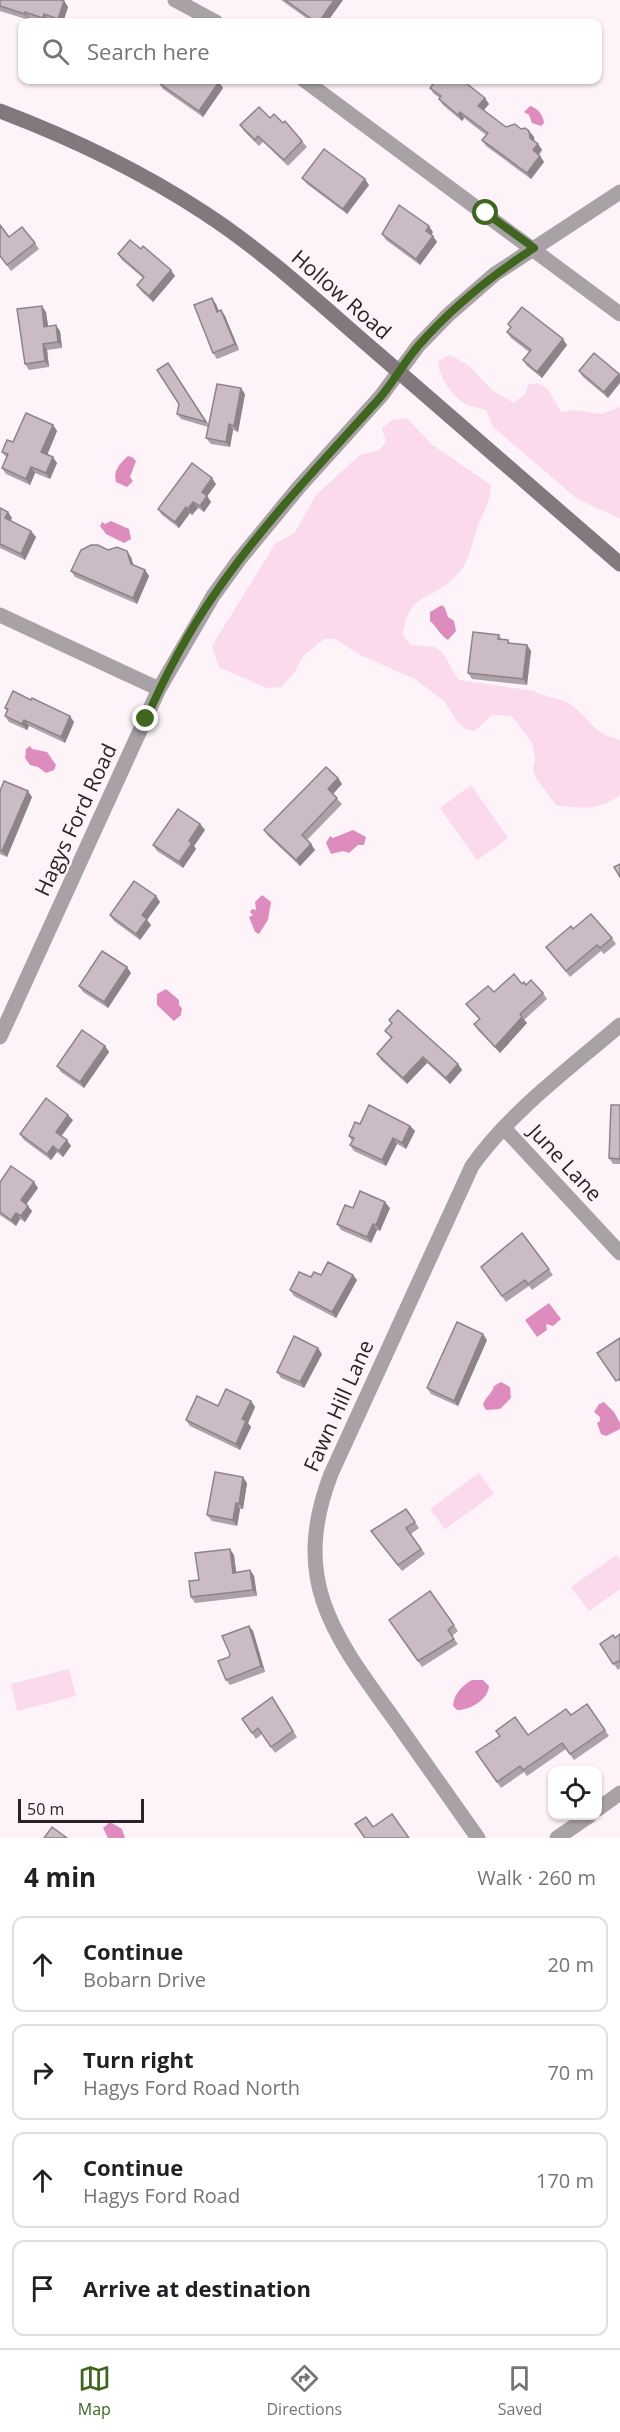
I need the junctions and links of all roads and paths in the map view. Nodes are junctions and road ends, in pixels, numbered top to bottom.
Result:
1 (175, 0) edge
2 (209, 18) edge
3 (309, 84) edge
4 (0, 111) edge
5 (620, 192) edge
6 (534, 248) junction
7 (620, 314) edge
8 (399, 372) junction
9 (620, 564) edge
10 (0, 615) edge
11 (159, 689) junction
12 (620, 1025) edge
13 (0, 1037) edge
14 (504, 1128) junction
15 (620, 1253) edge
16 (620, 1793) edge
17 (602, 1806) edge
18 (582, 1820) edge
19 (478, 1838) edge
20 (557, 1838) edge

1 - 2 street
3 - 6 street
4 - 8 main road, Hollow Road
5 - 6 street, Hagys Ford Road
6 - 7 street
6 - 8 street, Hagys Ford Road
8 - 9 main road, Hollow Road
8 - 11 street, Hagys Ford Road
10 - 11 street
11 - 13 street, Hagys Ford Road
12 - 14 street, Fawn Hill Lane
14 - 15 street, June Lane
14 - 19 street, Fawn Hill Lane
16 - 17 street
18 - 20 street

